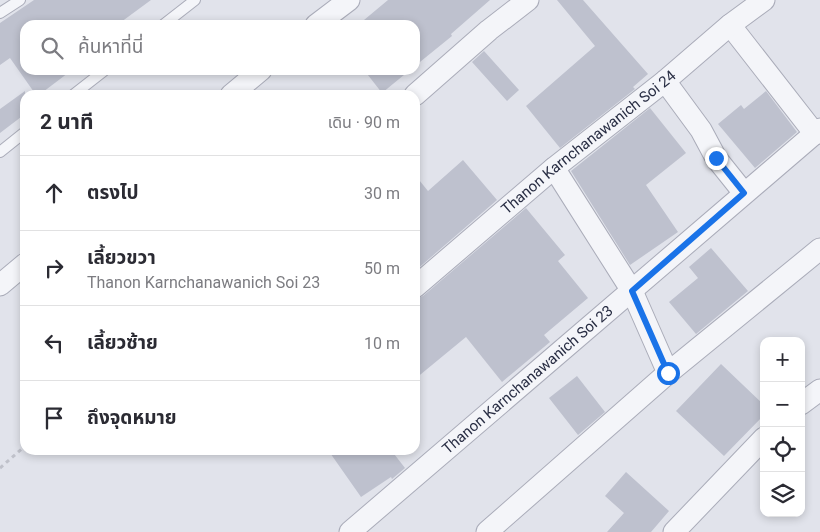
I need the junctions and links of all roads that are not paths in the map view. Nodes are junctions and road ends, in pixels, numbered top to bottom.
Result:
1 (20, 0) edge
2 (195, 0) edge
3 (348, 0) edge
4 (528, 0) edge
5 (764, 0) edge
6 (0, 13) edge
7 (169, 20) edge
8 (322, 20) edge
9 (730, 25) junction
10 (99, 75) edge
11 (255, 75) edge
12 (665, 80) junction
13 (79, 90) edge
14 (237, 90) edge
15 (420, 91) edge
16 (817, 132) edge
17 (20, 136) edge
18 (0, 152) edge
19 (554, 168) junction
20 (744, 193) junction
21 (820, 249) edge
22 (20, 268) edge
23 (420, 284) edge
24 (0, 285) edge
25 (632, 291) junction
26 (668, 373) junction
27 (820, 390) edge
28 (805, 401) edge
29 (760, 442) edge
30 (350, 532) edge
31 (487, 532) edge
32 (674, 532) edge

1 - 6 lane
2 - 7 lane
3 - 8 street
4 - 15 street
5 - 9 street, Thanon Karnchanawanich Soi 24
9 - 12 street, Thanon Karnchanawanich Soi 24
9 - 16 street
10 - 13 lane
11 - 14 street
12 - 19 street, Thanon Karnchanawanich Soi 24
12 - 20 street
16 - 20 street, Thanon Karnchanawanich Soi 23
17 - 18 lane
19 - 23 street, Thanon Karnchanawanich Soi 24
19 - 25 street
20 - 25 street, Thanon Karnchanawanich Soi 23
21 - 26 street
22 - 24 street
25 - 26 street
25 - 30 street, Thanon Karnchanawanich Soi 23
26 - 31 street
27 - 28 street
29 - 32 street

